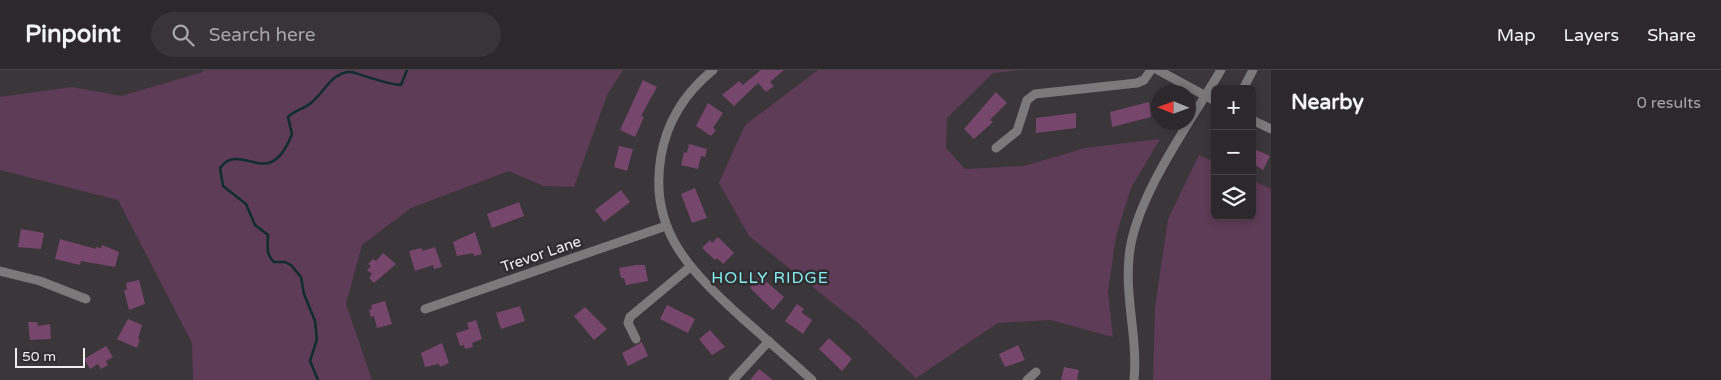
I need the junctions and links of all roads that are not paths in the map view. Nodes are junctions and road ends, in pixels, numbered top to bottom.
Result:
1 (712, 70) edge
2 (1151, 70) edge
3 (1158, 70) edge
4 (1221, 70) edge
5 (1253, 70) edge
6 (1244, 85) edge
7 (1206, 96) junction
8 (1211, 99) edge
9 (1256, 122) edge
10 (1271, 129) edge
11 (996, 148) dead end
12 (666, 226) junction
13 (690, 268) junction
14 (0, 272) edge
15 (86, 299) dead end
16 (425, 309) dead end
17 (636, 340) dead end
18 (769, 341) junction
19 (1036, 372) dead end
20 (733, 380) edge
21 (812, 380) edge
22 (1027, 380) edge
23 (1134, 380) edge

1 - 12 street
2 - 11 street
3 - 7 street
4 - 7 street
5 - 6 street
7 - 8 street
7 - 23 street
9 - 10 street
12 - 13 street
12 - 16 street, Trevor Lane
13 - 17 street
13 - 18 street
14 - 15 street
18 - 20 street
18 - 21 street
19 - 22 street

